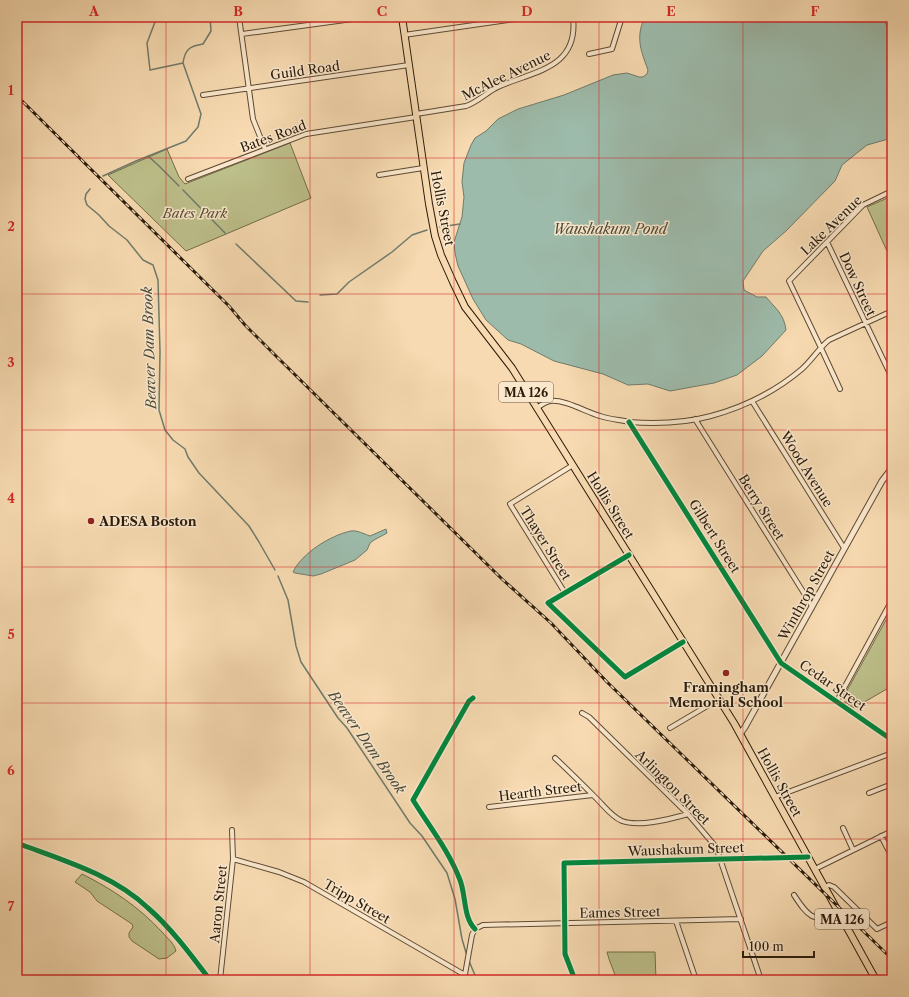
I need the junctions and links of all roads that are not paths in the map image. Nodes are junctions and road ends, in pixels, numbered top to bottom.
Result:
1 (239, 17) edge
2 (367, 17) edge
3 (402, 17) edge
4 (529, 17) edge
5 (573, 17) edge
6 (622, 17) edge
7 (242, 34) junction
8 (404, 35) junction
9 (589, 54) dead end
10 (408, 65) junction
11 (249, 88) junction
12 (204, 95) dead end
13 (416, 116) junction
14 (265, 149) junction
15 (423, 168) junction
16 (379, 175) dead end
17 (188, 179) dead end
18 (892, 191) edge
19 (827, 242) junction
20 (892, 311) edge
21 (866, 323) junction
22 (821, 348) junction
23 (892, 378) edge
24 (840, 389) dead end
25 (752, 401) junction
26 (537, 408) junction
27 (695, 419) junction
28 (629, 422) junction
29 (573, 465) junction
30 (892, 468) edge
31 (844, 548) junction
32 (629, 555) junction
33 (565, 593) junction
34 (892, 600) edge
35 (812, 606) junction
36 (684, 642) junction
37 (781, 663) junction
38 (473, 698) dead end
39 (719, 699) junction
40 (837, 701) junction
41 (582, 713) dead end
42 (670, 728) dead end
43 (740, 734) junction
44 (892, 740) edge
45 (892, 753) edge
46 (555, 758) dead end
47 (892, 784) edge
48 (869, 793) dead end
49 (593, 795) junction
50 (776, 797) junction
51 (490, 807) dead end
52 (688, 814) junction
53 (842, 828) dead end
54 (232, 830) dead end
55 (892, 831) edge
56 (881, 836) junction
57 (17, 843) edge
58 (854, 850) junction
59 (808, 857) junction
60 (892, 857) edge
61 (233, 859) junction
62 (721, 859) junction
63 (815, 869) junction
64 (824, 887) junction
65 (794, 895) dead end
66 (838, 913) junction
67 (741, 920) junction
68 (676, 921) junction
69 (892, 922) edge
70 (564, 923) junction
71 (475, 929) junction
72 (464, 978) edge
73 (210, 980) edge
74 (220, 980) edge
75 (575, 980) edge
76 (696, 980) edge
77 (760, 980) edge
78 (876, 980) edge

1 - 7 street
2 - 7 street
3 - 8 main road, Hollis Street / MA 126
4 - 8 street
5 - 13 street, McAlee Avenue
6 - 9 street
7 - 11 street
8 - 10 main road, Hollis Street / MA 126
10 - 11 street, Guild Road
10 - 13 main road, Hollis Street / MA 126
11 - 12 street, Guild Road
11 - 14 street
13 - 14 street, Bates Road
13 - 15 main road, Hollis Street / MA 126
14 - 17 street, Bates Road
15 - 16 street
15 - 26 main road, Hollis Street / MA 126
18 - 19 street, Lake Avenue
19 - 21 street, Dow Street
19 - 22 street, Lake Avenue
20 - 21 street
21 - 22 street
21 - 23 street, Dow Street
22 - 24 street
22 - 25 street
25 - 27 street
25 - 31 street, Wood Avenue
26 - 28 street
26 - 29 main road, Hollis Street / MA 126
27 - 28 street
27 - 35 street, Berry Street
28 - 37 street, Gilbert Street
29 - 32 main road, Hollis Street / MA 126
29 - 33 street, Thayer Street
30 - 31 street, Winthrop Street
31 - 35 street, Winthrop Street
32 - 33 street
32 - 36 main road, Hollis Street / MA 126
33 - 36 street
34 - 40 street
35 - 37 street, Winthrop Street
36 - 39 main road, Hollis Street / MA 126
37 - 40 street, Cedar Street
37 - 43 street, Winthrop Street
38 - 71 street
39 - 42 street
39 - 43 main road, Hollis Street / MA 126
40 - 44 street, Cedar Street
41 - 52 street, Arlington Street
43 - 50 main road, Hollis Street / MA 126
45 - 50 street
46 - 49 street
47 - 48 street
49 - 51 street, Hearth Street
49 - 52 street
50 - 59 main road, Hollis Street / MA 126
52 - 62 street, Arlington Street
53 - 58 street
54 - 61 street, Aaron Street
55 - 56 street
56 - 58 street
56 - 60 street
57 - 73 street
58 - 63 street
59 - 62 street, Waushakum Street
59 - 63 main road, Hollis Street / MA 126
61 - 72 street, Tripp Street
61 - 74 street, Aaron Street
62 - 67 street, Arlington Street
62 - 70 street, Waushakum Street
63 - 64 main road, Hollis Street / MA 126
64 - 66 main road, Hollis Street / MA 126
64 - 69 street
65 - 66 street
66 - 78 main road, Hollis Street / MA 126
67 - 68 street, Eames Street
67 - 77 street, Arlington Street
68 - 70 street, Eames Street
68 - 76 street
70 - 71 street, Eames Street
70 - 75 street
71 - 72 street

